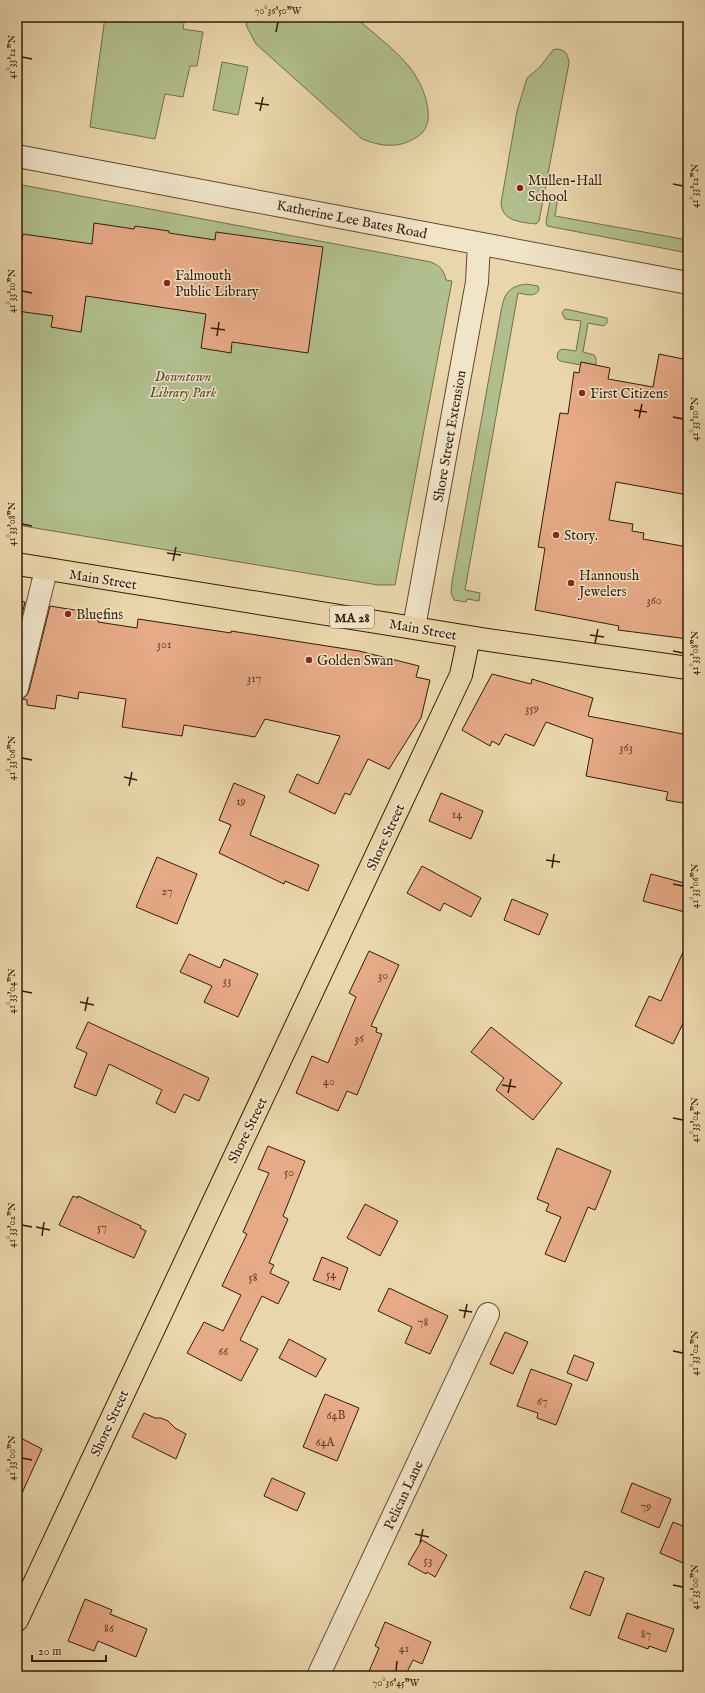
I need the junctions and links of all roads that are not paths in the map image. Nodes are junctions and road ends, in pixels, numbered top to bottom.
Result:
1 (17, 156) edge
2 (478, 244) junction
3 (688, 283) edge
4 (17, 564) edge
5 (46, 570) junction
6 (414, 627) junction
7 (469, 637) junction
8 (688, 668) edge
9 (17, 688) edge
10 (488, 1314) dead end
11 (17, 1620) edge
12 (318, 1676) edge

1 - 2 street, Katherine Lee Bates Road
2 - 3 street, Katherine Lee Bates Road
2 - 6 street, Shore Street Extension
4 - 5 main road, Main Street / MA 28
5 - 6 main road, Main Street / MA 28
5 - 9 street
6 - 7 main road, Main Street / MA 28
7 - 8 main road, Main Street / MA 28
7 - 11 main road, Shore Street
10 - 12 street, Pelican Lane

